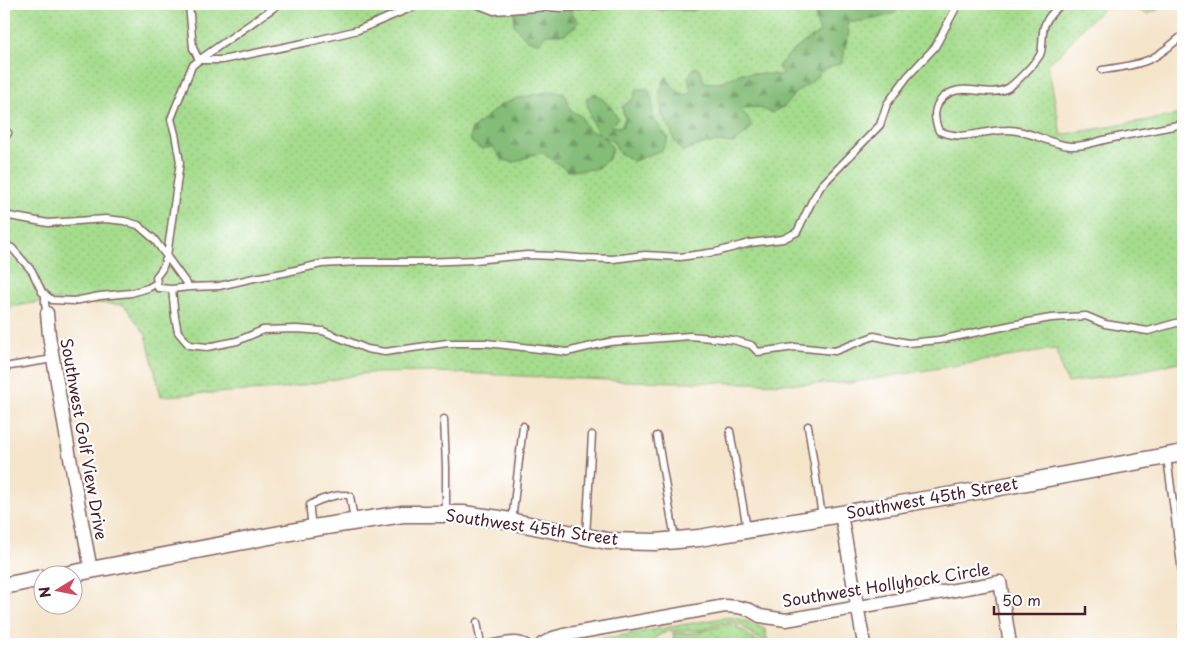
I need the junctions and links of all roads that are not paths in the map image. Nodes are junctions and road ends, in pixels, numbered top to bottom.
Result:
1 (189, 4) edge
2 (279, 4) edge
3 (420, 4) edge
4 (476, 4) edge
5 (611, 4) edge
6 (958, 4) edge
7 (1062, 4) edge
8 (561, 6) edge
9 (1183, 35) edge
10 (198, 60) junction
11 (1102, 70) dead end
12 (1183, 124) edge
13 (4, 214) edge
14 (4, 244) edge
15 (167, 256) junction
16 (157, 283) junction
17 (189, 287) junction
18 (172, 289) junction
19 (45, 294) junction
20 (47, 313) joint
21 (1183, 322) edge
22 (53, 359) junction
23 (4, 367) edge
24 (444, 419) dead end
25 (523, 426) dead end
26 (808, 426) dead end
27 (730, 431) dead end
28 (592, 435) dead end
29 (657, 436) dead end
30 (1183, 453) edge
31 (1167, 456) junction
32 (446, 514) junction
33 (841, 514) junction
34 (822, 517) junction
35 (354, 521) junction
36 (512, 522) junction
37 (312, 528) junction
38 (747, 530) junction
39 (586, 537) junction
40 (675, 540) junction
41 (91, 570) junction
42 (82, 572) edge
43 (32, 580) edge
44 (1183, 580) edge
45 (4, 586) edge
46 (857, 608) junction
47 (477, 622) dead end
48 (481, 644) edge
49 (489, 644) edge
50 (528, 644) edge
51 (542, 644) edge
52 (864, 644) edge
53 (1010, 644) edge

1 - 10 lane
2 - 10 lane
3 - 10 lane
4 - 8 lane
5 - 8 lane
6 - 17 lane
7 - 12 lane
9 - 11 lane
10 - 15 lane
13 - 15 lane
14 - 19 lane
15 - 16 lane
15 - 17 lane
16 - 18 lane
16 - 19 lane
17 - 18 lane
18 - 21 lane
19 - 20 lane
20 - 22 street, Southwest Golf View Drive
22 - 23 lane
22 - 41 street, Southwest Golf View Drive
24 - 32 lane
25 - 36 lane
26 - 34 lane
27 - 38 lane
28 - 39 lane
29 - 40 lane
30 - 31 street, Southwest 45th Street
31 - 33 street, Southwest 45th Street
31 - 44 lane
32 - 35 street, Southwest 45th Street
32 - 36 street, Southwest 45th Street
33 - 34 street, Southwest 45th Street
33 - 46 street
34 - 38 street, Southwest 45th Street
35 - 37 street, Southwest 45th Street
35 - 37 lane
36 - 39 street, Southwest 45th Street
37 - 41 street, Southwest 45th Street
38 - 40 street, Southwest 45th Street
39 - 40 street, Southwest 45th Street
41 - 42 street, Southwest 45th Street
43 - 45 street
46 - 51 street, Southwest Hollyhock Circle
46 - 52 street
46 - 53 street, Southwest Hollyhock Circle
47 - 48 lane
49 - 50 lane

